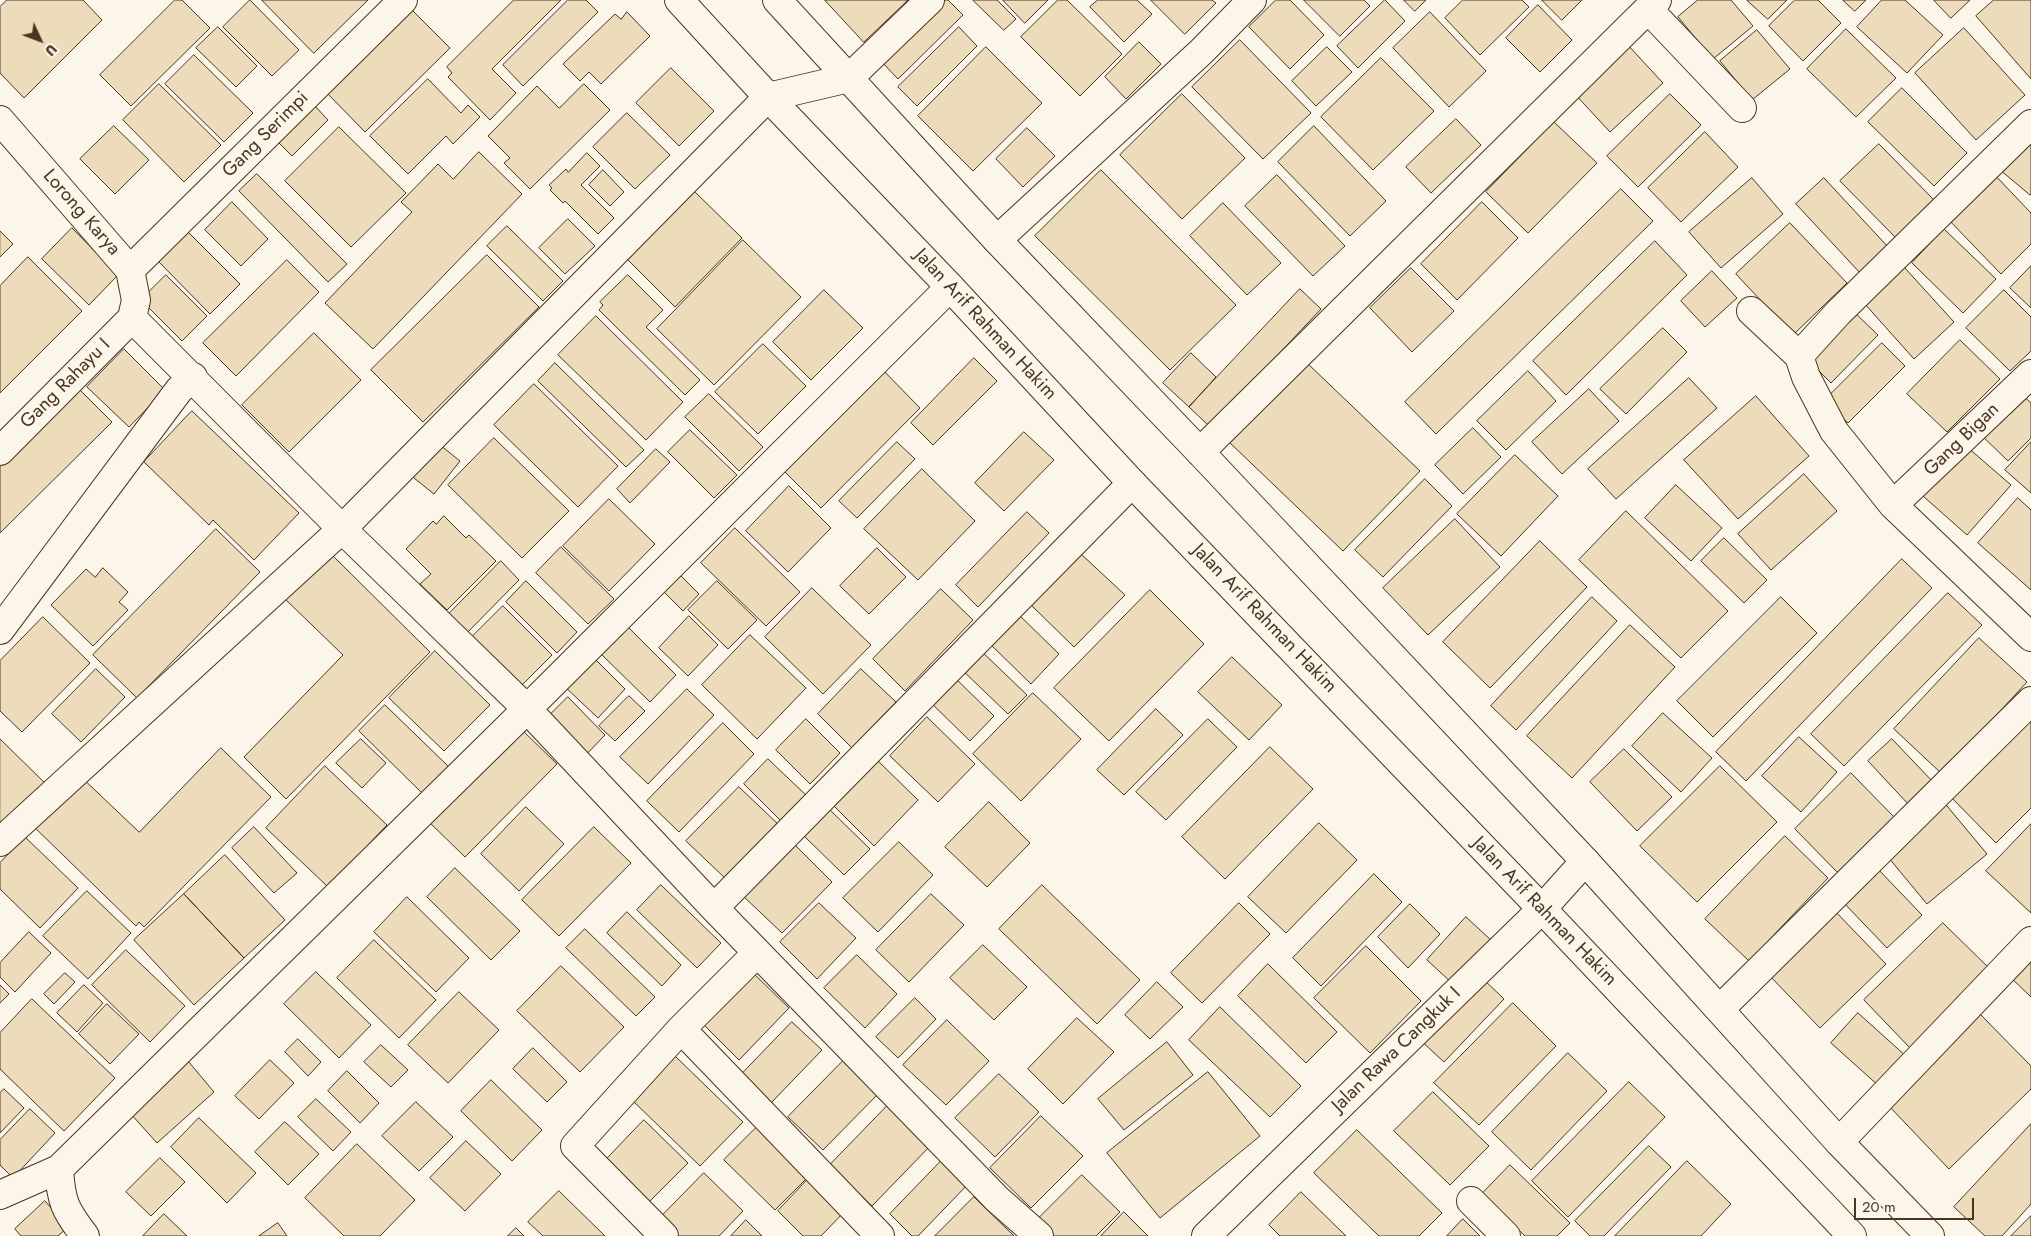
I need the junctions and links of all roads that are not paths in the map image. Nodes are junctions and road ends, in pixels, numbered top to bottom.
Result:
1 (403, 0) edge
2 (679, 0) edge
3 (777, 0) edge
4 (930, 0) edge
5 (1252, 0) edge
6 (1652, 4) edge
7 (849, 78) junction
8 (768, 97) junction
9 (1742, 108) dead end
10 (0, 120) edge
11 (2031, 124) edge
12 (997, 240) junction
13 (130, 270) junction
14 (950, 287) junction
15 (1751, 310) dead end
16 (132, 318) junction
17 (1799, 356) junction
18 (2031, 374) edge
19 (193, 377) junction
20 (0, 450) edge
21 (1200, 452) junction
22 (1132, 483) junction
23 (1893, 505) junction
24 (342, 529) junction
25 (0, 630) edge
26 (2031, 637) edge
27 (2031, 700) edge
28 (527, 709) junction
29 (0, 842) edge
30 (1585, 861) junction
31 (714, 908) junction
32 (1542, 909) junction
33 (2031, 941) edge
34 (757, 953) junction
35 (1720, 1009) junction
36 (681, 1029) junction
37 (1839, 1142) junction
38 (59, 1169) junction
39 (0, 1195) edge
40 (1471, 1201) dead end
41 (85, 1236) edge
42 (664, 1236) edge
43 (880, 1236) edge
44 (1039, 1236) edge
45 (1206, 1236) edge
46 (1506, 1236) edge
47 (1852, 1236) edge
48 (1930, 1236) edge

1 - 13 street, Gang Serimpi
2 - 8 street, Jalan Arif Rahman Hakim
3 - 7 street
4 - 7 street
5 - 12 street
6 - 9 street
6 - 21 street
7 - 8 street
7 - 12 street
8 - 14 street, Jalan Arif Rahman Hakim
8 - 24 street
10 - 13 street, Lorong Karya
11 - 17 street
12 - 21 street
13 - 16 street, Lorong Karya
14 - 22 street, Jalan Arif Rahman Hakim
14 - 28 street
15 - 17 street
16 - 19 street
16 - 20 street, Gang Rahayu I
17 - 23 street
18 - 23 street, Gang Bigan
19 - 24 street
19 - 25 street
21 - 30 street
22 - 31 street
22 - 32 street, Jalan Arif Rahman Hakim
23 - 26 street
24 - 28 street
24 - 29 street
27 - 35 street
28 - 31 street
28 - 38 street
30 - 32 street, Jalan Rawa Cangkuk I
30 - 35 street
31 - 34 street
32 - 45 street, Jalan Rawa Cangkuk I
32 - 47 street, Jalan Arif Rahman Hakim
33 - 37 street
34 - 36 street
34 - 44 street
35 - 37 street
36 - 42 street
36 - 43 street
37 - 48 street
38 - 39 street
38 - 41 street
40 - 46 street

